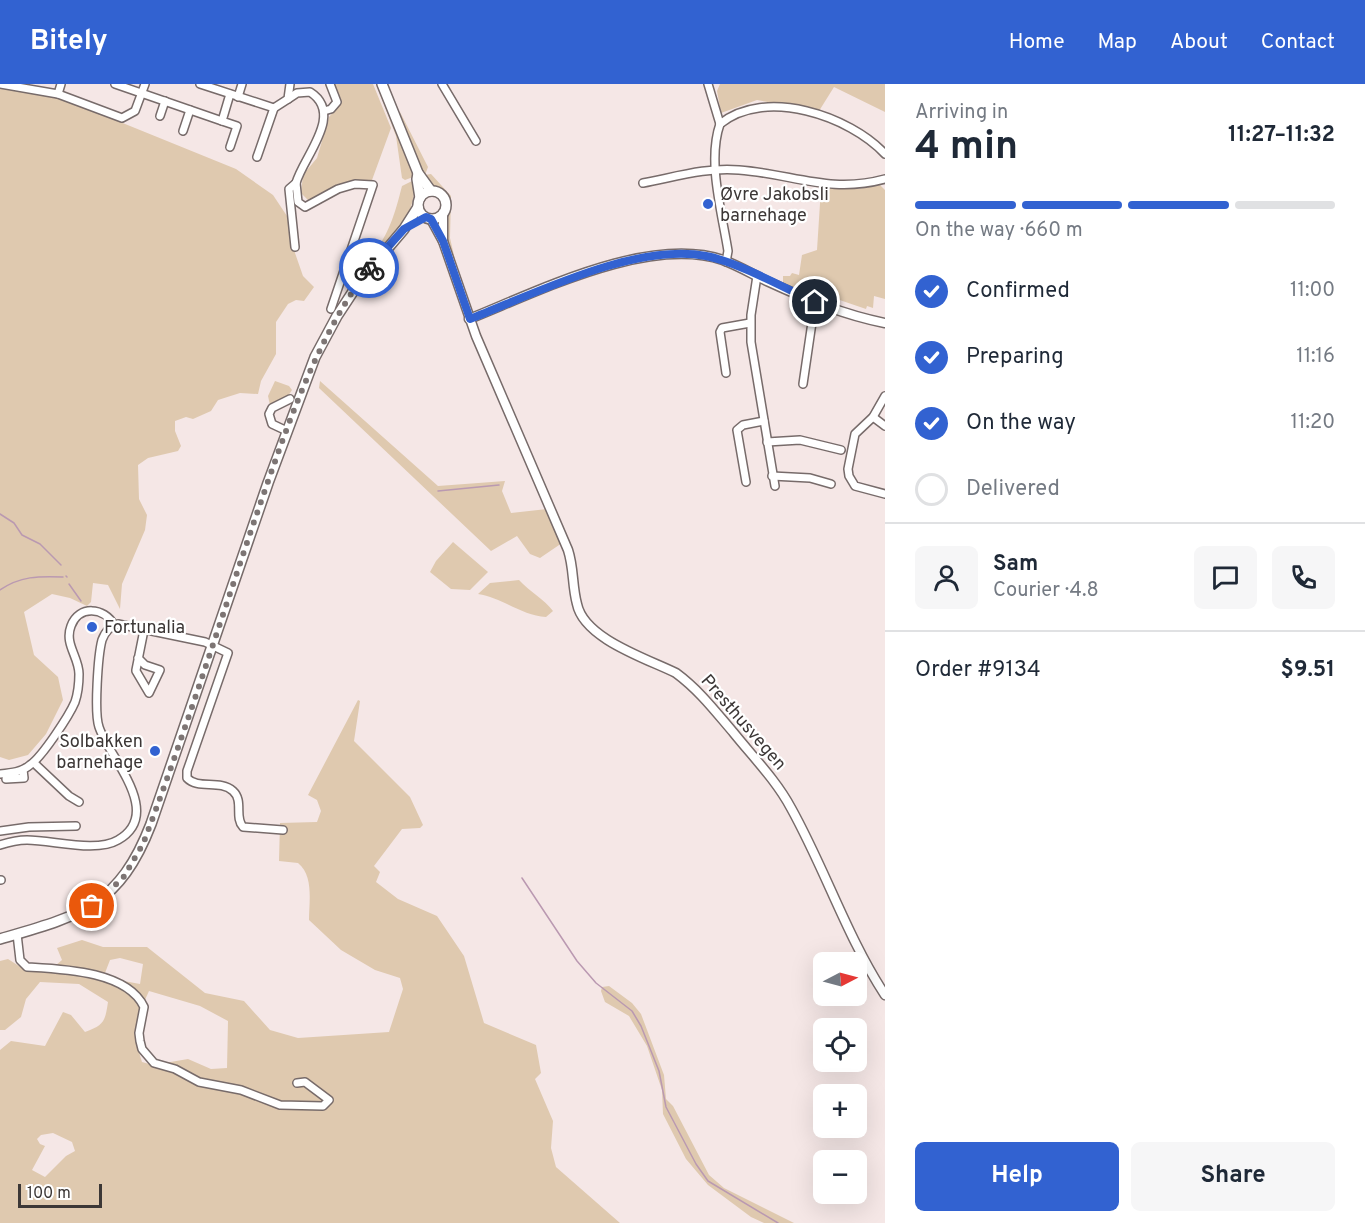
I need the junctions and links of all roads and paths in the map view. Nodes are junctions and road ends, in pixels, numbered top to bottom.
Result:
1 (0, 84) edge
2 (61, 84) edge
3 (115, 84) edge
4 (144, 84) edge
5 (200, 84) edge
6 (242, 84) edge
7 (290, 84) edge
8 (330, 84) edge
9 (382, 84) edge
10 (442, 84) edge
11 (708, 84) edge
12 (142, 93) junction
13 (58, 94) junction
14 (230, 94) junction
15 (238, 97) junction
16 (288, 99) junction
17 (165, 101) junction
18 (274, 108) junction
19 (190, 110) junction
20 (324, 111) junction
21 (160, 116) dead end
22 (222, 120) junction
23 (720, 124) junction
24 (183, 131) dead end
25 (476, 141) dead end
26 (230, 147) dead end
27 (885, 154) edge
28 (257, 157) dead end
29 (716, 169) junction
30 (418, 173) junction
31 (885, 179) edge
32 (296, 183) junction
33 (644, 183) dead end
34 (431, 191) junction
35 (419, 202) junction
36 (443, 213) junction
37 (428, 218) junction
38 (404, 229) junction
39 (443, 241) junction
40 (295, 247) dead end
41 (726, 262) junction
42 (757, 276) junction
43 (815, 302) junction
44 (331, 309) dead end
45 (470, 319) junction
46 (750, 323) junction
47 (885, 323) edge
48 (726, 373) dead end
49 (803, 384) dead end
50 (885, 396) edge
51 (290, 399) dead end
52 (873, 417) junction
53 (764, 422) junction
54 (885, 426) edge
55 (287, 431) junction
56 (767, 442) junction
57 (840, 450) dead end
58 (772, 476) junction
59 (746, 482) dead end
60 (831, 484) dead end
61 (775, 486) dead end
62 (885, 494) edge
63 (114, 625) junction
64 (144, 630) junction
65 (212, 645) junction
66 (138, 658) junction
67 (34, 763) junction
68 (3, 777) edge
69 (79, 802) dead end
70 (76, 826) dead end
71 (283, 830) dead end
72 (0, 831) edge
73 (0, 845) edge
74 (17, 934) junction
75 (0, 939) edge
76 (885, 995) edge
77 (297, 1083) dead end

1 - 13 street
2 - 13 street
3 - 12 street
4 - 12 street
5 - 14 street
6 - 15 street
7 - 16 street
8 - 20 street
9 - 30 main road
10 - 25 street
11 - 23 street
12 - 13 street
12 - 17 street
14 - 15 street
14 - 22 street
15 - 18 street
16 - 18 street
16 - 20 street
17 - 19 street
17 - 21 street
18 - 28 street
19 - 22 street
19 - 24 street
20 - 32 street
22 - 26 street
23 - 27 street
23 - 29 street
29 - 31 street
29 - 33 street
29 - 41 street
30 - 34 main road
30 - 35 main road
32 - 40 street
32 - 44 street
34 - 35 main road
34 - 36 main road
35 - 37 main road
35 - 38 main road
36 - 37 main road
36 - 39 street, Presthusvegen
37 - 38 main road
37 - 39 street, Presthusvegen
38 - 55 main road
39 - 45 street, Presthusvegen
41 - 42 street
41 - 45 street
42 - 43 street
42 - 46 street
43 - 47 street
43 - 49 street
45 - 76 street, Presthusvegen
46 - 48 street
46 - 53 street
50 - 52 street
51 - 55 street
52 - 54 street
52 - 62 street
53 - 56 street
53 - 59 street
55 - 65 main road
56 - 57 street
56 - 58 street
58 - 60 street
58 - 61 street
63 - 64 street
63 - 67 street
63 - 73 street
64 - 65 street
64 - 66 street
65 - 71 street
65 - 74 main road
66 - 66 street
67 - 68 street
67 - 69 street
70 - 72 street
74 - 75 main road
74 - 77 street

